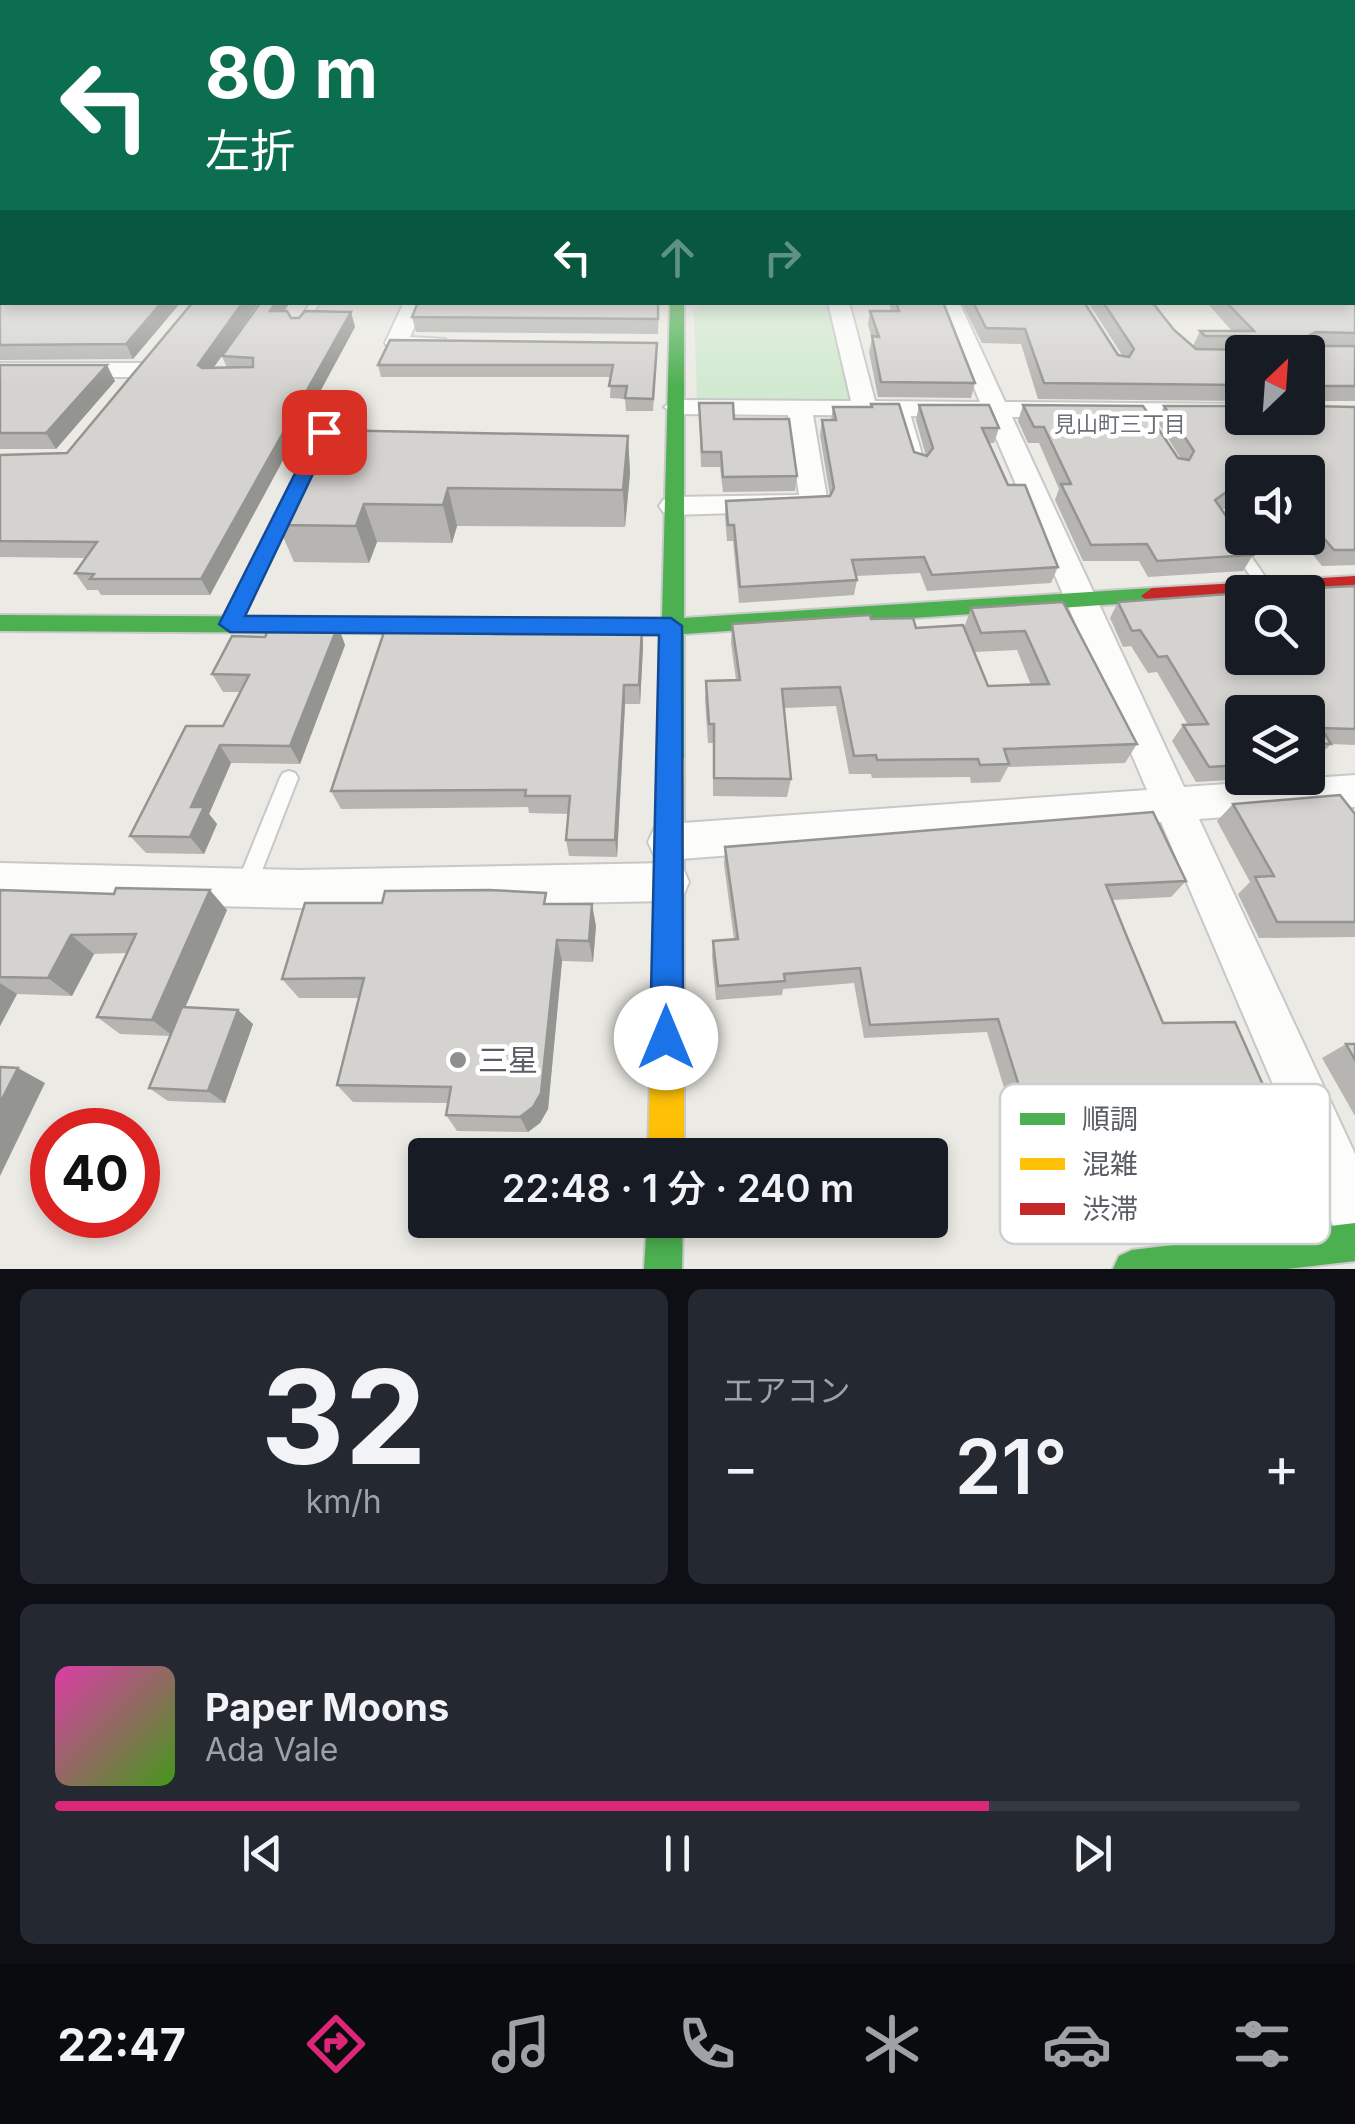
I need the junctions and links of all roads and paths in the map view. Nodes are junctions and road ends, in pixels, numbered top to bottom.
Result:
1 (314, 305) edge
2 (413, 305) edge
3 (677, 305) edge
4 (839, 305) edge
5 (949, 305) edge
6 (300, 328) edge
7 (452, 344) edge
8 (0, 370) edge
9 (122, 396) edge
10 (340, 400) dead end
11 (676, 407) junction
12 (800, 410) junction
13 (865, 410) junction
14 (904, 410) junction
15 (996, 410) junction
16 (1225, 413) edge
17 (919, 465) edge
18 (673, 506) junction
19 (1355, 583) edge
20 (1325, 585) edge
21 (1225, 590) edge
22 (1081, 599) junction
23 (0, 623) edge
24 (230, 624) junction
25 (671, 626) junction
26 (288, 778) dead end
27 (1355, 791) edge
28 (1173, 805) junction
29 (668, 842) junction
30 (0, 882) edge
31 (668, 882) junction
32 (246, 888) junction
33 (1297, 1084) edge
34 (666, 1138) edge
35 (1330, 1157) edge
36 (1355, 1213) edge
37 (664, 1238) edge
38 (1355, 1242) edge
39 (663, 1269) edge
40 (1132, 1269) edge

1 - 6 lane
2 - 7 street
3 - 11 street
4 - 13 street
5 - 15 street
8 - 9 street
10 - 24 lane
11 - 12 street
11 - 18 street
12 - 13 street
12 - 18 street
13 - 14 street
14 - 15 street
14 - 17 lane
15 - 16 street
15 - 22 street
18 - 25 street
19 - 20 street
21 - 22 street
22 - 25 street
22 - 28 street
23 - 24 street
24 - 25 street
25 - 29 street
26 - 32 lane
27 - 28 street
28 - 29 street
28 - 33 street
29 - 31 street
30 - 32 street
31 - 32 street
31 - 34 street
35 - 36 street
37 - 39 street
38 - 40 street

